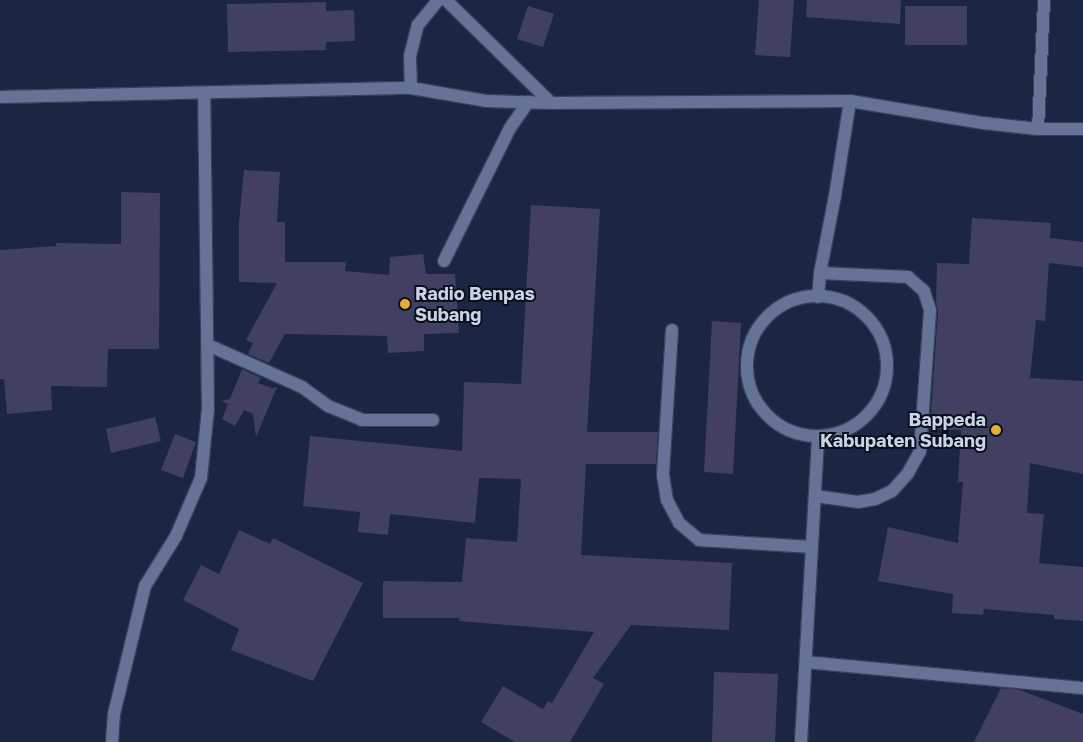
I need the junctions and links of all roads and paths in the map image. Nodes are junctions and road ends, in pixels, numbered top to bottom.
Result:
1 (438, 0) edge
2 (446, 0) edge
3 (1044, 0) edge
4 (411, 88) junction
5 (204, 93) junction
6 (0, 97) edge
7 (850, 101) junction
8 (528, 102) junction
9 (551, 103) junction
10 (1038, 129) junction
11 (1083, 129) edge
12 (444, 261) dead end
13 (820, 273) junction
14 (818, 297) junction
15 (672, 330) dead end
16 (208, 344) junction
17 (433, 420) dead end
18 (818, 437) junction
19 (815, 496) junction
20 (812, 547) junction
21 (806, 662) junction
22 (1083, 688) edge
23 (112, 742) edge
24 (801, 742) edge

1 - 4 main road
2 - 9 main road
3 - 10 main road
4 - 5 main road
4 - 8 main road
5 - 6 main road
5 - 16 main road
7 - 9 main road
7 - 10 main road
7 - 13 main road
8 - 9 main road
8 - 12 main road
10 - 11 main road
13 - 14 main road
13 - 19 main road
14 - 18 main road
14 - 18 main road
15 - 20 main road
16 - 17 main road
16 - 23 main road
18 - 19 main road
19 - 20 main road
20 - 21 main road
21 - 22 main road
21 - 24 main road

